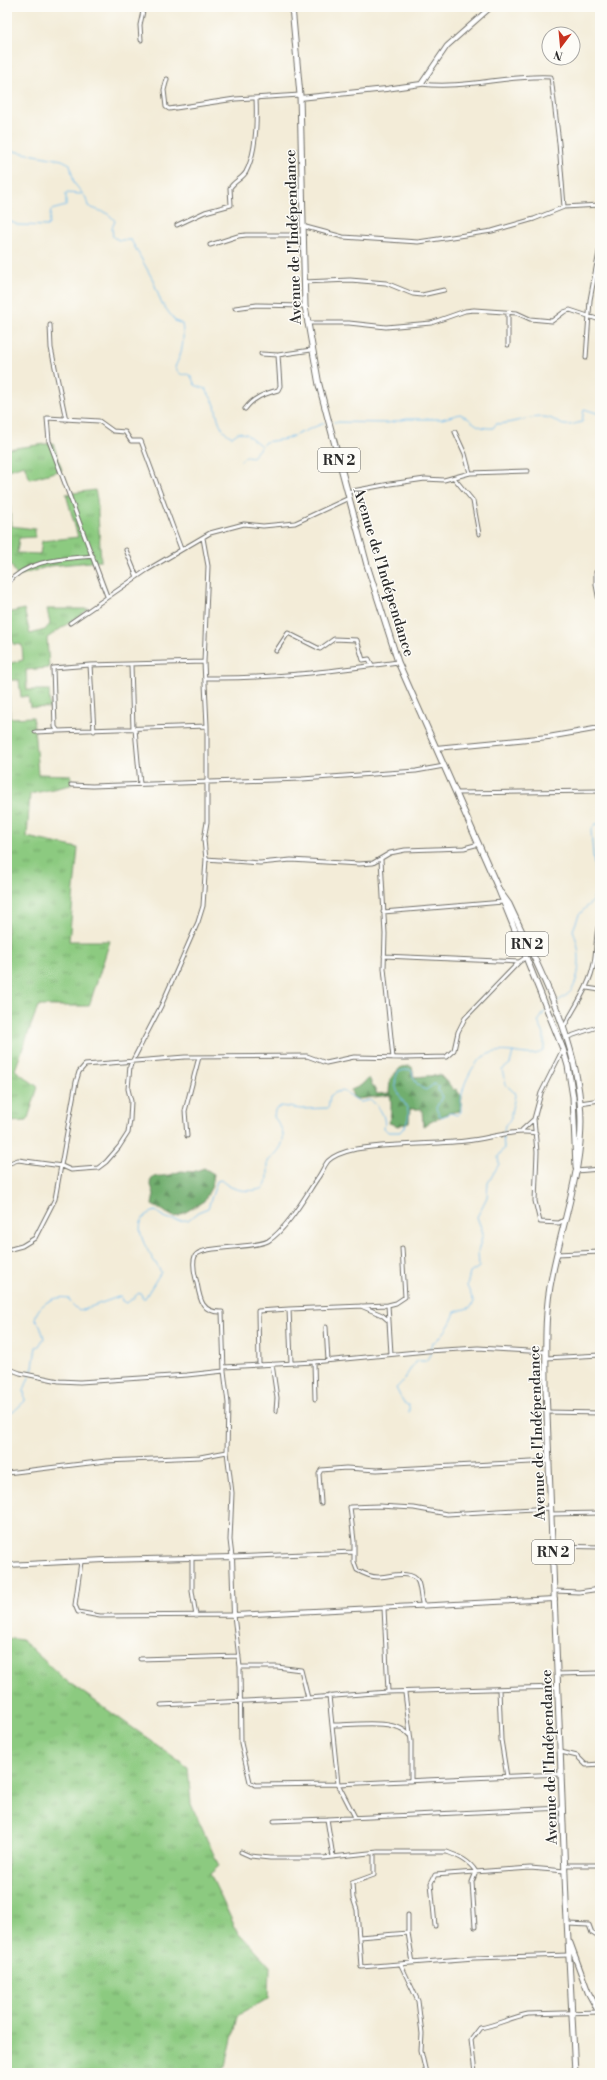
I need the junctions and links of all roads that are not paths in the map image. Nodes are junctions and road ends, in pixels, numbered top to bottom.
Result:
1 (144, 7) edge
2 (292, 7) edge
3 (491, 7) edge
4 (141, 40) dead end
5 (166, 79) dead end
6 (421, 84) junction
7 (300, 97) junction
8 (256, 98) junction
9 (599, 205) edge
10 (564, 207) junction
11 (177, 225) dead end
12 (302, 226) junction
13 (600, 226) edge
14 (302, 235) junction
15 (210, 246) dead end
16 (600, 247) edge
17 (304, 282) junction
18 (444, 290) dead end
19 (305, 306) junction
20 (235, 308) dead end
21 (508, 313) junction
22 (591, 317) junction
23 (600, 320) edge
24 (307, 323) junction
25 (50, 326) dead end
26 (508, 345) dead end
27 (312, 350) junction
28 (261, 354) dead end
29 (278, 355) junction
30 (586, 358) dead end
31 (245, 409) dead end
32 (66, 420) junction
33 (455, 432) dead end
34 (528, 471) dead end
35 (470, 473) junction
36 (454, 478) junction
37 (347, 492) junction
38 (349, 498) junction
39 (480, 534) dead end
40 (203, 538) junction
41 (180, 549) junction
42 (126, 550) dead end
43 (93, 556) junction
44 (600, 571) edge
45 (137, 576) junction
46 (7, 584) edge
47 (108, 596) junction
48 (600, 606) edge
49 (70, 623) dead end
50 (276, 651) dead end
51 (204, 662) junction
52 (398, 662) junction
53 (90, 665) junction
54 (131, 665) junction
55 (372, 665) junction
56 (206, 678) junction
57 (207, 726) junction
58 (600, 728) edge
59 (134, 729) junction
60 (94, 730) junction
61 (58, 731) junction
62 (35, 732) dead end
63 (436, 748) junction
64 (444, 766) junction
65 (206, 783) junction
66 (71, 784) dead end
67 (140, 784) junction
68 (600, 791) edge
69 (458, 793) junction
70 (479, 844) junction
71 (206, 859) junction
72 (380, 859) junction
73 (498, 888) junction
74 (503, 902) junction
75 (383, 912) junction
76 (600, 920) edge
77 (384, 956) junction
78 (525, 958) junction
79 (519, 962) junction
80 (587, 988) junction
81 (600, 990) edge
82 (600, 1026) edge
83 (564, 1027) junction
84 (568, 1038) junction
85 (563, 1049) junction
86 (199, 1057) junction
87 (393, 1058) junction
88 (133, 1060) junction
89 (600, 1100) edge
90 (580, 1103) junction
91 (534, 1119) junction
92 (522, 1130) junction
93 (536, 1133) junction
94 (187, 1136) dead end
95 (7, 1164) edge
96 (62, 1166) junction
97 (600, 1168) edge
98 (576, 1169) junction
99 (565, 1219) junction
100 (402, 1248) dead end
101 (7, 1250) edge
102 (600, 1252) edge
103 (556, 1254) junction
104 (360, 1305) junction
105 (388, 1305) junction
106 (290, 1309) junction
107 (389, 1321) junction
108 (326, 1327) dead end
109 (391, 1354) junction
110 (600, 1354) edge
111 (546, 1355) junction
112 (328, 1360) junction
113 (291, 1362) junction
114 (314, 1362) junction
115 (259, 1364) junction
116 (272, 1364) junction
117 (7, 1368) edge
118 (224, 1369) junction
119 (315, 1399) dead end
120 (276, 1411) dead end
121 (547, 1412) junction
122 (600, 1413) edge
123 (227, 1452) junction
124 (550, 1461) junction
125 (7, 1474) edge
126 (321, 1503) dead end
127 (551, 1508) junction
128 (600, 1513) edge
129 (551, 1514) junction
130 (553, 1546) junction
131 (600, 1548) edge
132 (354, 1552) junction
133 (192, 1557) junction
134 (232, 1557) junction
135 (81, 1562) junction
136 (7, 1566) edge
137 (600, 1589) edge
138 (555, 1591) junction
139 (555, 1600) junction
140 (423, 1607) junction
141 (384, 1608) junction
142 (234, 1615) junction
143 (196, 1616) junction
144 (239, 1656) junction
145 (140, 1659) dead end
146 (240, 1667) junction
147 (600, 1673) edge
148 (557, 1674) junction
149 (558, 1686) junction
150 (499, 1689) junction
151 (388, 1692) junction
152 (405, 1692) junction
153 (329, 1696) junction
154 (308, 1698) junction
155 (240, 1702) junction
156 (161, 1705) dead end
157 (333, 1725) junction
158 (410, 1736) junction
159 (560, 1752) junction
160 (600, 1764) edge
161 (561, 1774) junction
162 (508, 1777) junction
163 (411, 1781) junction
164 (338, 1784) junction
165 (562, 1808) junction
166 (354, 1817) junction
167 (327, 1819) junction
168 (274, 1821) dead end
169 (241, 1852) dead end
170 (374, 1853) junction
171 (333, 1857) junction
172 (600, 1865) edge
173 (565, 1868) junction
174 (476, 1872) junction
175 (408, 1915) dead end
176 (568, 1924) junction
177 (435, 1926) dead end
178 (475, 1927) dead end
179 (408, 1933) junction
180 (358, 1937) junction
181 (600, 1938) edge
182 (569, 1941) junction
183 (569, 1955) junction
184 (413, 1963) junction
185 (402, 1965) junction
186 (599, 2013) edge
187 (572, 2014) junction
188 (426, 2073) edge
189 (475, 2073) edge
190 (575, 2073) edge

1 - 4 street
2 - 7 main road, Avenue de l'Indépendance / RN 2
3 - 6 street
5 - 8 street
6 - 7 street
6 - 10 street
7 - 8 street
7 - 12 main road, Avenue de l'Indépendance / RN 2
8 - 11 street
9 - 10 street
9 - 13 street
10 - 12 street
12 - 14 main road, Avenue de l'Indépendance / RN 2
14 - 15 street
14 - 17 main road, Avenue de l'Indépendance / RN 2
16 - 22 street
17 - 18 street
17 - 19 main road, Avenue de l'Indépendance / RN 2
19 - 20 street
19 - 24 main road, Avenue de l'Indépendance / RN 2
21 - 22 street
21 - 24 street
21 - 26 street
22 - 23 street
22 - 30 street
24 - 27 main road, Avenue de l'Indépendance / RN 2
25 - 32 street
27 - 29 street
27 - 37 main road, Avenue de l'Indépendance / RN 2
28 - 29 street
29 - 31 street
32 - 41 street
32 - 43 street
33 - 35 street
34 - 35 street
35 - 36 street
36 - 37 street
36 - 39 street
37 - 38 main road, Avenue de l'Indépendance / RN 2
38 - 40 street
38 - 52 main road, Avenue de l'Indépendance / RN 2
40 - 41 street
40 - 51 street
41 - 45 street
42 - 45 street
43 - 46 street
43 - 47 street
44 - 48 street
45 - 47 street
47 - 49 street
50 - 55 street
51 - 54 street
51 - 56 street
52 - 55 street
52 - 63 main road, Avenue de l'Indépendance / RN 2
53 - 54 street
53 - 60 street
53 - 61 street
54 - 59 street
55 - 56 street
56 - 57 street
57 - 59 street
57 - 65 street
58 - 63 street
59 - 60 street
59 - 67 street
60 - 61 street
61 - 62 street
63 - 64 main road, Avenue de l'Indépendance / RN 2
64 - 65 street
64 - 69 main road, Avenue de l'Indépendance / RN 2
65 - 67 street
65 - 71 street
66 - 67 street
68 - 69 street
69 - 70 main road, Avenue de l'Indépendance / RN 2
70 - 72 street
70 - 73 main road, Avenue de l'Indépendance / RN 2
71 - 72 street
71 - 88 street
72 - 75 street
73 - 74 main road, Avenue de l'Indépendance / RN 2
73 - 83 main road, Avenue de l'Indépendance / RN 2
74 - 75 street
74 - 78 main road, Avenue de l'Indépendance / RN 2
75 - 77 street
76 - 80 street
77 - 79 street
77 - 87 street
78 - 79 street
78 - 85 main road, Avenue de l'Indépendance / RN 2
79 - 87 street
80 - 81 street
80 - 83 street
82 - 84 street
83 - 84 main road, Avenue de l'Indépendance / RN 2
84 - 90 main road, Avenue de l'Indépendance / RN 2
85 - 91 street
85 - 98 main road, Avenue de l'Indépendance / RN 2
86 - 87 street
86 - 88 street
86 - 94 street
88 - 96 street
88 - 96 street
89 - 90 street
90 - 98 main road, Avenue de l'Indépendance / RN 2
91 - 92 street
91 - 93 street
92 - 93 street
92 - 118 street
93 - 99 street
95 - 96 street
96 - 101 street
97 - 98 street
98 - 99 main road, Avenue de l'Indépendance / RN 2
99 - 103 main road, Avenue de l'Indépendance / RN 2
100 - 105 street
102 - 103 street
103 - 111 main road, Avenue de l'Indépendance / RN 2
104 - 105 street
104 - 106 street
104 - 107 street
105 - 107 street
106 - 113 street
106 - 115 street
107 - 109 street
108 - 112 street
109 - 111 street
109 - 112 street
110 - 111 street
111 - 121 main road, Avenue de l'Indépendance / RN 2
112 - 114 street
113 - 114 street
113 - 116 street
114 - 119 street
115 - 116 street
115 - 118 street
116 - 120 street
117 - 118 street
118 - 123 street
121 - 122 street
121 - 124 main road, Avenue de l'Indépendance / RN 2
123 - 125 street
123 - 134 street
124 - 126 street
124 - 127 main road, Avenue de l'Indépendance / RN 2
127 - 129 main road, Avenue de l'Indépendance / RN 2
127 - 132 street
128 - 129 street
129 - 130 main road, Avenue de l'Indépendance / RN 2
130 - 131 street
130 - 138 main road, Avenue de l'Indépendance / RN 2
132 - 134 street
132 - 140 street
133 - 134 street
133 - 135 street
133 - 143 street
134 - 142 street
135 - 136 street
135 - 143 street
137 - 138 street
138 - 139 main road, Avenue de l'Indépendance / RN 2
139 - 140 street
139 - 148 main road, Avenue de l'Indépendance / RN 2
140 - 141 street
141 - 142 street
141 - 151 street
142 - 143 street
142 - 144 street
144 - 145 street
144 - 146 street
146 - 154 street
146 - 155 street
147 - 148 street
148 - 149 main road, Avenue de l'Indépendance / RN 2
149 - 150 street
149 - 159 main road, Avenue de l'Indépendance / RN 2
150 - 152 street
150 - 162 street
151 - 152 street
151 - 153 street
152 - 158 street
153 - 154 street
153 - 157 street
154 - 155 street
155 - 156 street
155 - 164 street
157 - 158 street
157 - 164 street
158 - 163 street
159 - 160 street
159 - 161 main road, Avenue de l'Indépendance / RN 2
161 - 162 street
161 - 165 main road, Avenue de l'Indépendance / RN 2
162 - 163 street
163 - 164 street
164 - 166 street
165 - 166 street
165 - 173 main road, Avenue de l'Indépendance / RN 2
166 - 167 street
167 - 168 street
167 - 171 street
169 - 171 street
170 - 171 street
170 - 174 street
170 - 180 street
172 - 173 street
173 - 174 street
173 - 176 main road, Avenue de l'Indépendance / RN 2
174 - 177 street
174 - 178 street
175 - 179 street
176 - 181 street
176 - 182 main road, Avenue de l'Indépendance / RN 2
179 - 180 street
179 - 184 street
180 - 185 street
182 - 183 main road, RN 2
182 - 186 main road
183 - 184 street
183 - 187 main road, RN 2
184 - 185 street
185 - 188 street
186 - 187 street
187 - 189 street
187 - 190 main road, RN 2

